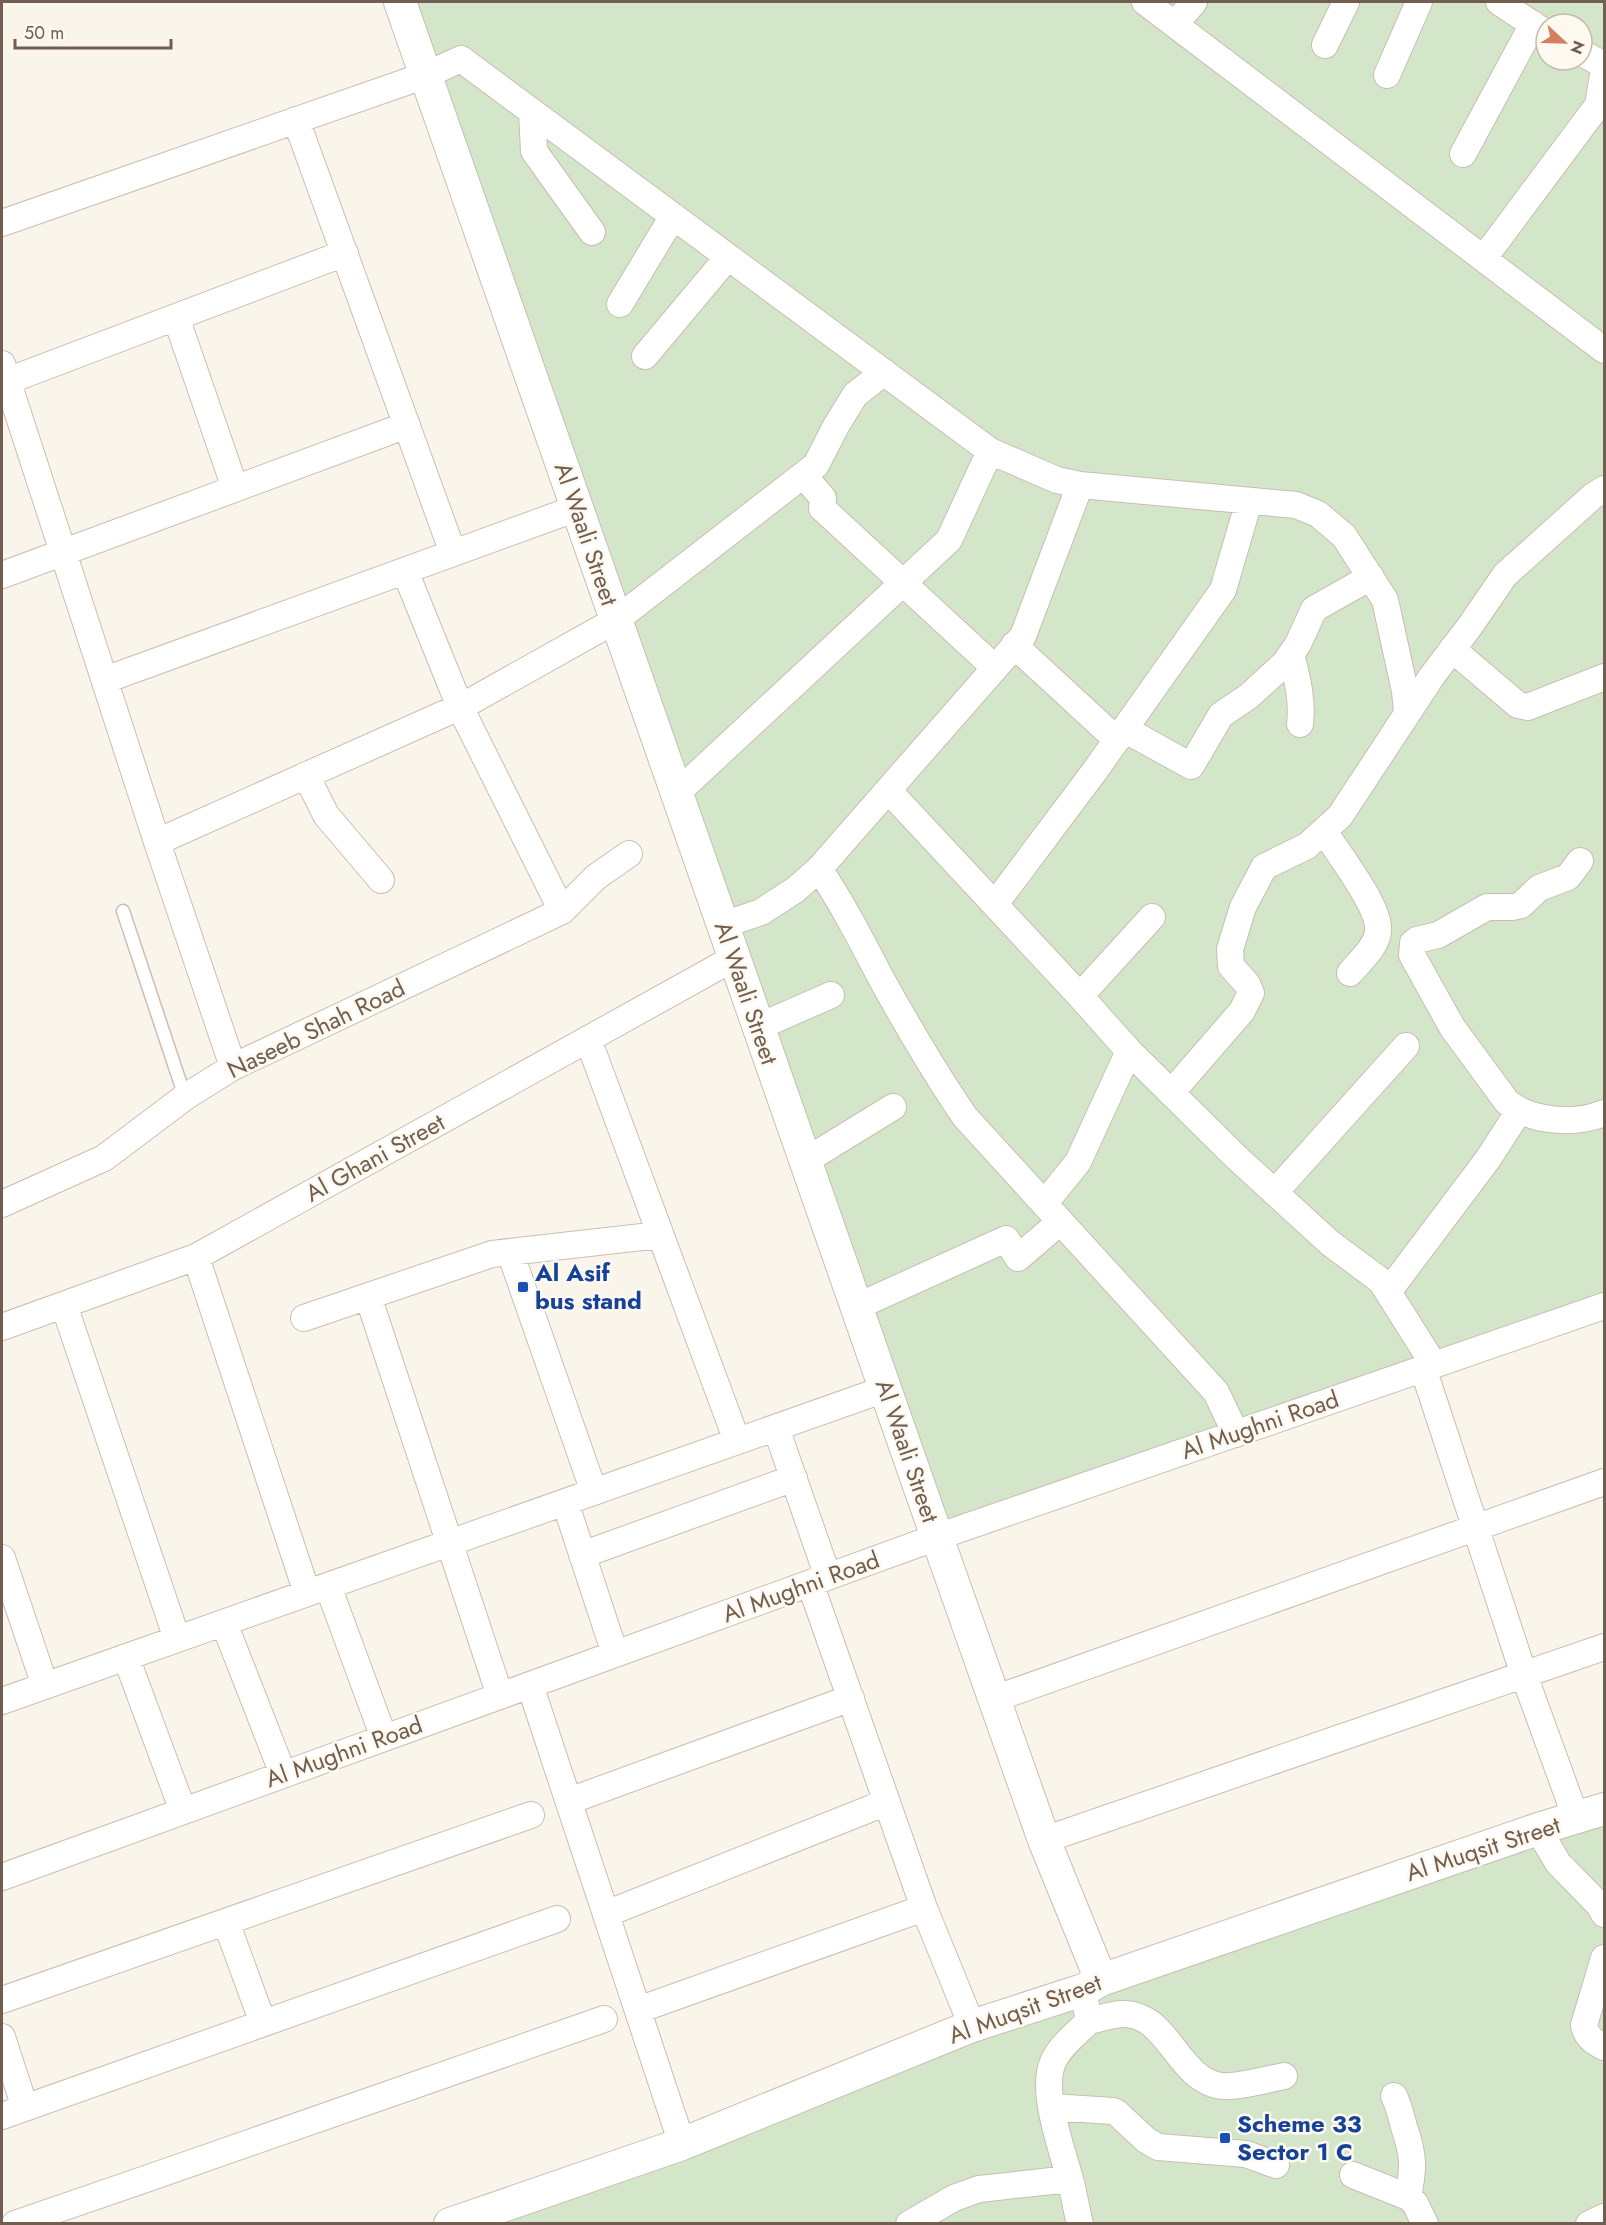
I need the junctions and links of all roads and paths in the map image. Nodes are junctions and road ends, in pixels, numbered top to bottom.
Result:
1 (400, 2) edge
2 (1145, 2) edge
3 (1194, 2) edge
4 (1346, 2) edge
5 (1419, 2) edge
6 (1499, 2) edge
7 (1175, 24) junction
8 (1534, 24) edge
9 (1534, 38) edge
10 (1325, 45) dead end
11 (1605, 67) edge
12 (426, 75) junction
13 (1387, 75) dead end
14 (532, 112) junction
15 (296, 120) junction
16 (1463, 154) dead end
17 (673, 216) junction
18 (2, 223) edge
19 (592, 232) dead end
20 (345, 253) junction
21 (728, 257) junction
22 (1484, 258) junction
23 (620, 304) dead end
24 (176, 317) junction
25 (1602, 340) edge
26 (645, 356) dead end
27 (884, 372) junction
28 (3, 376) edge
29 (407, 425) junction
30 (990, 451) junction
31 (803, 475) junction
32 (1080, 485) junction
33 (234, 488) junction
34 (1605, 489) edge
35 (1249, 501) junction
36 (577, 508) junction
37 (63, 553) junction
38 (453, 553) junction
39 (405, 571) junction
40 (2, 575) edge
41 (1371, 578) junction
42 (904, 582) junction
43 (616, 620) junction
44 (1014, 645) junction
45 (1452, 649) junction
46 (1291, 654) junction
47 (995, 668) junction
48 (1605, 677) edge
49 (105, 680) junction
50 (460, 707) junction
51 (1407, 712) junction
52 (1300, 724) dead end
53 (1120, 735) junction
54 (306, 776) junction
55 (888, 790) junction
56 (676, 793) junction
57 (1324, 831) junction
58 (157, 842) junction
59 (628, 854) dead end
60 (1580, 861) dead end
61 (819, 869) junction
62 (381, 880) dead end
63 (995, 904) junction
64 (123, 911) dead end
65 (562, 911) junction
66 (1152, 917) dead end
67 (723, 925) junction
68 (734, 958) junction
69 (1350, 973) dead end
70 (831, 995) dead end
71 (1080, 996) junction
72 (758, 1027) junction
73 (588, 1039) junction
74 (1406, 1046) dead end
75 (1129, 1051) junction
76 (233, 1067) junction
77 (1171, 1093) junction
78 (185, 1097) junction
79 (893, 1107) dead end
80 (1519, 1112) junction
81 (1605, 1113) edge
82 (805, 1161) junction
83 (1275, 1192) junction
84 (2, 1204) edge
85 (1052, 1213) junction
86 (660, 1235) junction
87 (510, 1252) junction
88 (196, 1257) junction
89 (1388, 1292) junction
90 (368, 1296) junction
91 (64, 1305) junction
92 (1605, 1306) edge
93 (856, 1307) junction
94 (304, 1318) dead end
95 (2, 1328) edge
96 (1428, 1367) junction
97 (885, 1389) junction
98 (776, 1428) junction
99 (1236, 1434) junction
100 (737, 1441) junction
101 (794, 1479) junction
102 (1605, 1482) edge
103 (594, 1492) junction
104 (565, 1502) junction
105 (1476, 1528) junction
106 (937, 1538) junction
107 (450, 1543) junction
108 (582, 1555) junction
109 (2, 1558) edge
110 (819, 1580) junction
111 (317, 1590) junction
112 (224, 1623) junction
113 (177, 1639) junction
114 (1605, 1647) edge
115 (615, 1654) junction
116 (126, 1657) junction
117 (1524, 1675) junction
118 (530, 1685) junction
119 (45, 1686) junction
120 (500, 1696) junction
121 (850, 1698) junction
122 (994, 1699) junction
123 (2, 1701) edge
124 (384, 1738) junction
125 (283, 1774) junction
126 (568, 1801) junction
127 (887, 1802) junction
128 (183, 1810) junction
129 (1590, 1814) edge
130 (531, 1815) dead end
131 (1538, 1829) junction
132 (1044, 1840) junction
133 (2, 1876) edge
134 (924, 1908) junction
135 (606, 1914) junction
136 (1605, 1914) edge
137 (557, 1919) dead end
138 (226, 1922) junction
139 (1605, 1958) edge
140 (1092, 1985) junction
141 (2, 2000) edge
142 (638, 2010) junction
143 (604, 2019) dead end
144 (1089, 2021) junction
145 (263, 2023) junction
146 (972, 2026) junction
147 (2, 2037) edge
148 (1605, 2047) edge
149 (1284, 2076) dead end
150 (1394, 2096) dead end
151 (1052, 2107) junction
152 (13, 2112) edge
153 (682, 2144) junction
154 (1276, 2165) dead end
155 (1353, 2175) dead end
156 (1070, 2179) junction
157 (1408, 2197) junction
158 (1605, 2217) edge
159 (484, 2218) edge
160 (15, 2223) edge
161 (450, 2223) edge
162 (909, 2223) edge
163 (1080, 2223) edge
164 (1425, 2223) edge
165 (1589, 2223) edge

1 - 12 street, Al Waali Street
2 - 7 street
3 - 7 street
4 - 10 street
5 - 13 street
6 - 8 street
7 - 22 street
9 - 16 street
11 - 22 street
12 - 14 street
12 - 15 street
12 - 36 street, Al Waali Street
14 - 17 street
14 - 19 street
15 - 18 street
15 - 20 street
17 - 21 street
17 - 23 street
20 - 24 street
20 - 29 street
21 - 26 street
21 - 27 street
22 - 25 street
24 - 28 street
24 - 33 street
27 - 30 street
27 - 31 street
28 - 37 street
29 - 33 street
29 - 38 street
30 - 32 street
30 - 42 street
31 - 42 street
31 - 43 street
32 - 35 street
32 - 44 street
33 - 37 street
34 - 45 street
35 - 41 street
35 - 53 street
36 - 38 street
36 - 43 street, Al Waali Street
37 - 40 street
37 - 49 street
38 - 39 street
39 - 49 street
39 - 50 street
41 - 46 street
41 - 51 street
42 - 47 street
42 - 56 street
43 - 50 street
43 - 56 street, Al Waali Street
44 - 47 street
44 - 53 street
45 - 48 street
45 - 51 street
46 - 52 street
46 - 53 street
47 - 55 street
49 - 58 street
50 - 54 street
50 - 65 street
51 - 57 street
53 - 63 street
54 - 58 street
54 - 62 street
55 - 61 street
55 - 63 street
56 - 67 street, Al Waali Street
57 - 69 street
57 - 77 street
58 - 76 street
59 - 65 street, Naseeb Shah Road
60 - 80 street
61 - 67 street
61 - 85 street
63 - 71 street
64 - 78 lane
65 - 76 street, Naseeb Shah Road
66 - 71 street
67 - 68 street, Al Waali Street
68 - 72 street, Al Waali Street
68 - 73 street, Al Ghani Street
70 - 72 street
71 - 75 street
72 - 82 street, Al Waali Street
73 - 86 street
73 - 88 street, Al Ghani Street
74 - 83 street
75 - 77 street
75 - 85 street
76 - 78 street, Naseeb Shah Road
77 - 83 street
78 - 84 street, Naseeb Shah Road
79 - 82 street
80 - 81 street
80 - 89 street
82 - 93 street, Al Waali Street
83 - 89 street
85 - 93 street
85 - 99 street
86 - 87 street
86 - 100 street
87 - 90 street
87 - 103 street
88 - 91 street, Al Ghani Street
88 - 111 street
89 - 96 street
90 - 94 street
90 - 107 street
91 - 95 street, Al Ghani Street
91 - 113 street
92 - 96 street, Al Mughni Road
93 - 97 street, Al Waali Street
96 - 99 street, Al Mughni Road
96 - 105 street
97 - 98 street
97 - 106 street, Al Waali Street
98 - 100 street
98 - 101 street
99 - 106 street, Al Mughni Road
100 - 103 street
101 - 108 street
101 - 110 street
102 - 105 street
103 - 104 street
104 - 107 street
104 - 108 street
105 - 117 street
105 - 122 street
106 - 110 street, Al Mughni Road
106 - 122 street, Al Waali Street
107 - 111 street
107 - 120 street
108 - 115 street
109 - 119 street
110 - 115 street, Al Mughni Road
110 - 121 street
111 - 112 street
111 - 124 street
112 - 113 street
112 - 125 street
113 - 116 street
114 - 117 street
115 - 118 street, Al Mughni Road
116 - 119 street
116 - 128 street
117 - 129 street
117 - 132 street
118 - 120 street, Al Mughni Road
118 - 126 street
119 - 123 street
120 - 124 street, Al Mughni Road
121 - 126 street
121 - 127 street
122 - 132 street, Al Waali Street
124 - 125 street, Al Mughni Road
125 - 128 street, Al Mughni Road
126 - 135 street
127 - 134 street
127 - 135 street
128 - 133 street, Al Mughni Road
129 - 131 street, Al Muqsit Street
130 - 138 street
131 - 136 street
131 - 140 street, Al Muqsit Street
132 - 140 street, Al Waali Street
134 - 142 street
134 - 146 street
135 - 142 street
137 - 145 street
138 - 141 street
138 - 145 street
139 - 148 street
140 - 144 street
140 - 146 street, Al Muqsit Street
142 - 153 street
143 - 160 street
144 - 149 street
144 - 151 street
145 - 152 street
146 - 153 street, Al Muqsit Street
147 - 152 street
150 - 157 street
151 - 154 street
151 - 156 street
153 - 159 street, Al Muqsit Street
155 - 157 street
156 - 162 street
156 - 163 street
157 - 164 street
158 - 165 street
159 - 161 street, Al Muqsit Street

